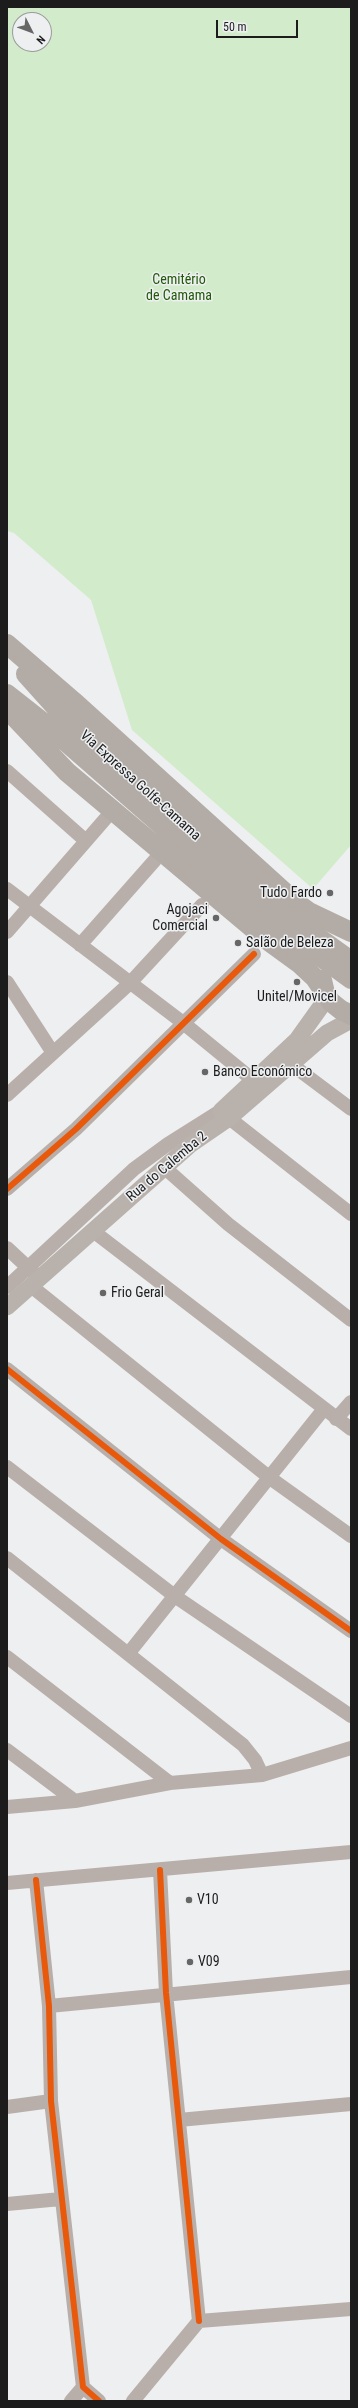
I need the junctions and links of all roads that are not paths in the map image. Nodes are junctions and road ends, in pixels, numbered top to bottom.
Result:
1 (7, 644) edge
2 (7, 652) edge
3 (7, 694) edge
4 (7, 709) edge
5 (7, 771) edge
6 (106, 818) dead end
7 (86, 841) junction
8 (154, 860) dead end
9 (7, 889) edge
10 (202, 904) dead end
11 (30, 907) junction
12 (278, 917) junction
13 (7, 932) edge
14 (351, 932) edge
15 (80, 945) junction
16 (337, 948) edge
17 (254, 954) dead end
18 (351, 961) edge
19 (351, 979) edge
20 (7, 982) edge
21 (130, 984) junction
22 (325, 992) junction
23 (351, 1015) edge
24 (351, 1020) edge
25 (182, 1022) junction
26 (53, 1053) junction
27 (291, 1064) junction
28 (253, 1080) junction
29 (7, 1096) edge
30 (351, 1109) edge
31 (226, 1114) junction
32 (165, 1168) junction
33 (7, 1190) edge
34 (351, 1214) edge
35 (93, 1231) junction
36 (7, 1248) edge
37 (33, 1277) junction
38 (7, 1287) edge
39 (7, 1306) edge
40 (351, 1320) edge
41 (7, 1369) edge
42 (351, 1402) edge
43 (323, 1410) junction
44 (336, 1419) junction
45 (351, 1429) edge
46 (7, 1467) edge
47 (270, 1478) junction
48 (351, 1536) edge
49 (221, 1539) junction
50 (7, 1558) edge
51 (176, 1597) junction
52 (351, 1631) edge
53 (128, 1654) junction
54 (7, 1657) edge
55 (351, 1716) edge
56 (351, 1748) edge
57 (7, 1750) edge
58 (262, 1775) junction
59 (170, 1783) junction
60 (75, 1801) junction
61 (7, 1807) edge
62 (351, 1852) edge
63 (160, 1870) junction
64 (36, 1880) junction
65 (7, 1883) edge
66 (351, 1977) edge
67 (166, 1993) junction
68 (49, 2006) junction
69 (51, 2101) junction
70 (351, 2104) edge
71 (7, 2107) edge
72 (179, 2120) junction
73 (61, 2199) junction
74 (7, 2204) edge
75 (351, 2309) edge
76 (199, 2321) junction
77 (83, 2387) junction
78 (71, 2401) edge
79 (98, 2401) edge
80 (133, 2401) edge

1 - 14 highway
2 - 12 highway, Via Expressa Golfe-Camama
3 - 12 highway, Via Expressa Golfe-Camama
4 - 22 highway
5 - 7 street
6 - 7 street
7 - 11 street
8 - 15 street
9 - 11 street
10 - 21 street
11 - 13 street
11 - 15 street
12 - 18 highway, bridge
12 - 19 highway, bridge
15 - 21 street
16 - 22 highway
17 - 25 street
20 - 26 street
21 - 25 street
21 - 26 street
22 - 23 highway
22 - 28 main road
24 - 27 main road
25 - 28 street
25 - 33 street
26 - 29 street
27 - 30 street
27 - 31 main road
28 - 31 main road
31 - 32 main road, Rua do Calemba 2
31 - 34 street
31 - 37 street
32 - 35 main road, Rua do Calemba 2
32 - 40 street
35 - 37 main road, Rua do Calemba 2
35 - 43 street
36 - 37 street
37 - 38 street
37 - 39 main road, Rua do Calemba 2
37 - 47 street
41 - 49 street
42 - 44 street
43 - 44 street
43 - 47 street
44 - 45 street
46 - 51 street
47 - 48 street
47 - 49 street
49 - 51 street
49 - 52 street
50 - 53 street
51 - 53 street
51 - 55 street
53 - 58 street
54 - 59 street
56 - 58 street
57 - 60 street
58 - 59 street
59 - 60 street
60 - 61 street
62 - 63 street
63 - 64 street
63 - 67 street
64 - 65 street
64 - 68 street
66 - 67 street
67 - 68 street
67 - 72 street
68 - 69 street
69 - 71 street
69 - 73 street
70 - 72 street
72 - 76 street
73 - 74 street
73 - 77 street
75 - 76 street
76 - 80 street
77 - 78 street
77 - 79 street

